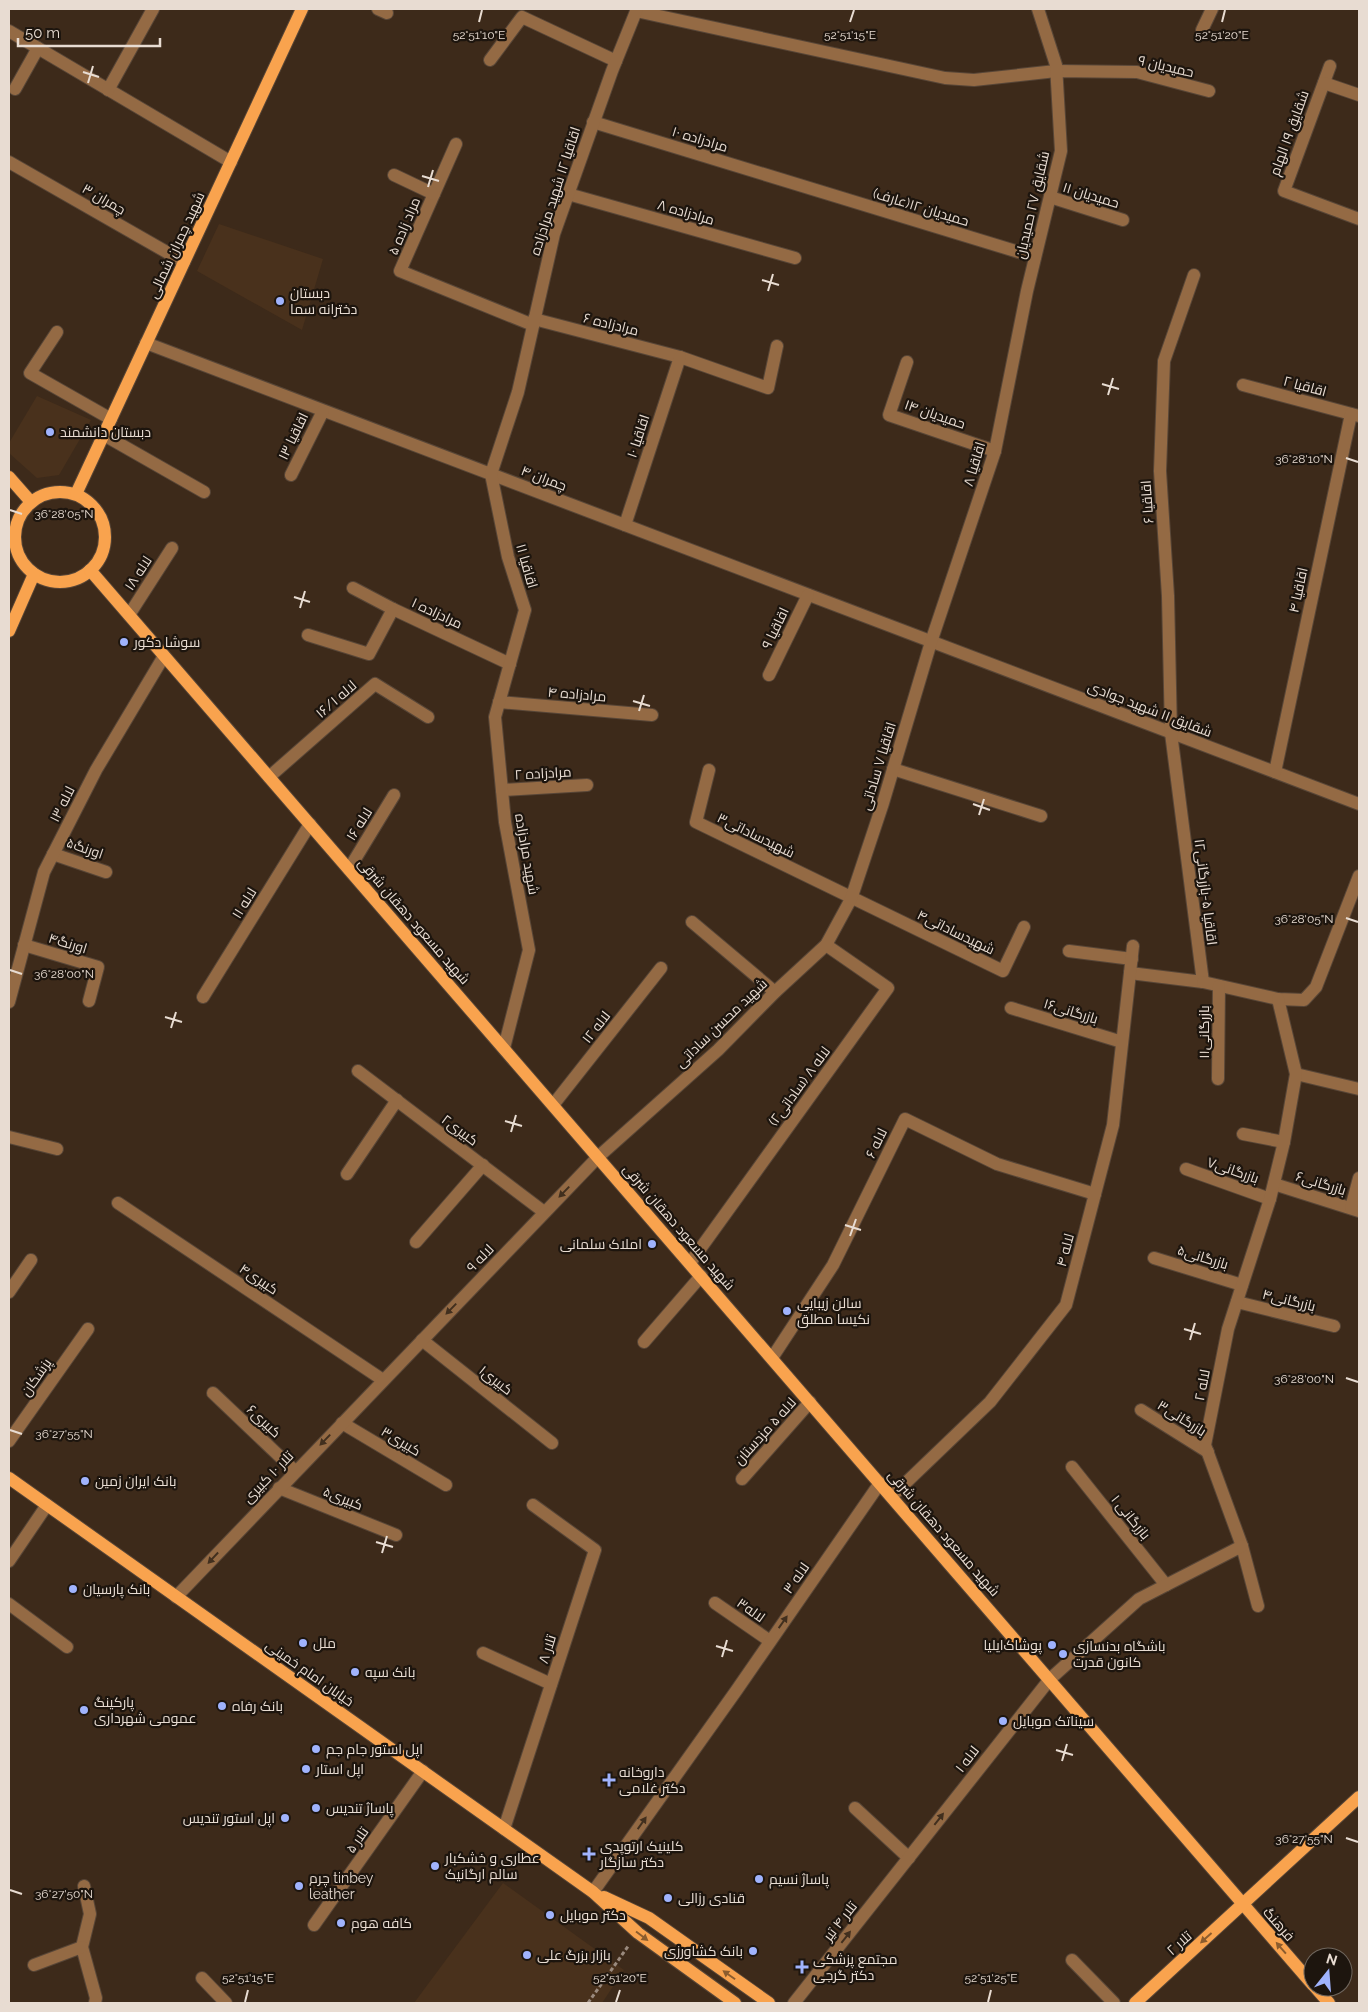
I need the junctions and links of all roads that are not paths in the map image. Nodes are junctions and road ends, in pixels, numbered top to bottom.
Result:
1 (153, 9) edge
2 (302, 9) edge
3 (1038, 9) edge
4 (1212, 9) edge
5 (637, 10) edge
6 (1202, 30) dead end
7 (9, 31) edge
8 (38, 48) junction
9 (490, 60) dead end
10 (616, 61) junction
11 (1330, 66) dead end
12 (1056, 71) junction
13 (1324, 83) junction
14 (15, 89) dead end
15 (108, 90) junction
16 (1209, 91) dead end
17 (1359, 96) edge
18 (593, 122) junction
19 (456, 144) dead end
20 (9, 162) edge
21 (231, 162) junction
22 (394, 175) dead end
23 (798, 185) joint
24 (434, 194) junction
25 (568, 194) junction
26 (1050, 197) junction
27 (1359, 219) edge
28 (1123, 220) dead end
29 (1035, 257) junction
30 (796, 258) dead end
31 (184, 262) junction
32 (1194, 275) dead end
33 (1027, 290) joint
34 (534, 322) junction
35 (57, 332) dead end
36 (146, 343) junction
37 (777, 346) dead end
38 (680, 357) junction
39 (907, 362) dead end
40 (1243, 385) dead end
41 (323, 411) junction
42 (1355, 415) edge
43 (111, 419) junction
44 (104, 435) junction
45 (994, 451) junction
46 (491, 474) junction
47 (291, 475) dead end
48 (9, 476) edge
49 (204, 492) dead end
50 (76, 494) junction
51 (31, 502) junction
52 (625, 525) junction
53 (172, 548) dead end
54 (90, 570) junction
55 (34, 574) junction
56 (353, 588) dead end
57 (808, 595) junction
58 (393, 609) junction
59 (129, 615) junction
60 (9, 631) edge
61 (308, 635) dead end
62 (931, 642) junction
63 (164, 656) junction
64 (510, 664) junction
65 (769, 675) dead end
66 (500, 702) junction
67 (652, 715) dead end
68 (428, 716) dead end
69 (1171, 732) junction
70 (894, 769) junction
71 (709, 770) dead end
72 (1275, 772) junction
73 (269, 777) junction
74 (587, 786) dead end
75 (502, 790) junction
76 (394, 795) dead end
77 (1359, 804) edge
78 (1042, 816) dead end
79 (310, 824) junction
80 (53, 854) junction
81 (349, 869) junction
82 (106, 872) dead end
83 (1359, 876) edge
84 (851, 899) junction
85 (692, 922) dead end
86 (1024, 927) dead end
87 (24, 945) junction
88 (826, 945) junction
89 (1133, 946) dead end
90 (1069, 951) dead end
91 (1132, 959) junction
92 (661, 968) dead end
93 (1130, 972) junction
94 (1203, 982) junction
95 (1219, 986) junction
96 (775, 992) junction
97 (203, 996) dead end
98 (1278, 999) junction
99 (9, 1002) edge
100 (89, 1002) dead end
101 (1010, 1008) dead end
102 (1122, 1042) junction
103 (504, 1048) junction
104 (358, 1071) dead end
105 (1296, 1074) junction
106 (1218, 1079) dead end
107 (1359, 1089) edge
108 (397, 1100) junction
109 (553, 1105) junction
110 (1243, 1134) dead end
111 (9, 1137) edge
112 (1284, 1142) junction
113 (58, 1149) dead end
114 (598, 1157) junction
115 (483, 1165) junction
116 (1186, 1169) dead end
117 (347, 1174) dead end
118 (1359, 1178) edge
119 (1274, 1184) junction
120 (1095, 1194) junction
121 (1270, 1199) junction
122 (118, 1203) dead end
123 (1355, 1209) edge
124 (544, 1212) junction
125 (416, 1242) dead end
126 (1154, 1258) dead end
127 (31, 1260) dead end
128 (690, 1263) junction
129 (701, 1276) junction
130 (1242, 1285) junction
131 (9, 1292) edge
132 (1237, 1302) junction
133 (1334, 1326) dead end
134 (88, 1329) dead end
135 (422, 1340) junction
136 (644, 1342) dead end
137 (772, 1358) junction
138 (383, 1380) junction
139 (212, 1393) dead end
140 (810, 1402) junction
141 (1141, 1410) dead end
142 (342, 1423) junction
143 (9, 1441) edge
144 (552, 1443) dead end
145 (1208, 1452) junction
146 (1072, 1468) dead end
147 (295, 1471) junction
148 (9, 1478) edge
149 (742, 1479) dead end
150 (880, 1483) junction
151 (446, 1485) dead end
152 (279, 1488) junction
153 (892, 1496) junction
154 (47, 1505) junction
155 (533, 1505) dead end
156 (396, 1535) dead end
157 (1242, 1546) junction
158 (9, 1561) edge
159 (1166, 1585) junction
160 (176, 1597) junction
161 (715, 1603) dead end
162 (9, 1604) edge
163 (1258, 1606) dead end
164 (770, 1641) junction
165 (67, 1647) dead end
166 (483, 1653) dead end
167 (1050, 1679) junction
168 (552, 1684) junction
169 (423, 1772) junction
170 (1359, 1797) edge
171 (855, 1808) dead end
172 (504, 1829) junction
173 (909, 1858) junction
174 (84, 1886) dead end
175 (593, 1892) junction
176 (1242, 1905) junction
177 (314, 1925) dead end
178 (82, 1947) junction
179 (1072, 1960) dead end
180 (34, 1965) dead end
181 (1303, 1974) edge
182 (202, 1978) dead end
183 (95, 2003) edge
184 (226, 2003) edge
185 (735, 2003) edge
186 (769, 2003) edge
187 (794, 2003) edge
188 (1114, 2003) edge
189 (1135, 2003) edge

1 - 15 street
2 - 21 main road, شهید چمران شمالی
3 - 12 street, شقایق ۲۷ حمیدیان
4 - 6 street
5 - 10 street, اقاقیا ۱۲ شهید مرادزاده
5 - 12 street, حمیدیان ۹
7 - 8 street
8 - 14 street
8 - 15 street
9 - 10 street
10 - 18 street, اقاقیا ۱۲ شهید مرادزاده
11 - 13 street, شقایق ۱۹ الهام
12 - 16 street, حمیدیان ۹
12 - 26 street, شقایق ۲۷ حمیدیان
13 - 17 street
13 - 27 street, شقایق ۱۹ الهام
15 - 21 street
18 - 23 street, مرادزاده ۱۰
18 - 25 street, اقاقیا ۱۲ شهید مرادزاده
19 - 24 street, مراد زاده ۵
20 - 31 street, چمران ۳
21 - 31 main road, شهید چمران شمالی
22 - 24 street
23 - 29 street, حمیدیان ۱۲(عارف)
24 - 34 street, مراد زاده ۵
25 - 30 street, مرادزاده ۸
25 - 34 street, اقاقیا ۱۲ شهید مرادزاده
26 - 28 street, حمیدیان ۱۱
26 - 29 street, شقایق ۲۷ حمیدیان
29 - 33 street, شقایق ۲۷ حمیدیان
31 - 36 main road, شهید چمران شمالی
32 - 69 street, اقاقیا ۶
33 - 45 street, اقاقیا ۸
34 - 38 street, مرادزاده ۶
34 - 46 street, اقاقیا ۱۲ شهید مرادزاده
35 - 43 street
36 - 41 street, چمران ۴
36 - 43 main road, شهید چمران شمالی
37 - 38 street, مرادزاده ۶
38 - 52 street, اقاقیا ۱۰
39 - 45 street, حمیدیان ۱۴
40 - 42 street, اقاقیا ۲
41 - 46 street, چمران ۴
41 - 47 street, اقاقیا ۱۳
42 - 72 street, اقاقیا ۴
43 - 44 main road, شهید چمران شمالی
44 - 49 street
44 - 50 main road, شهید چمران شمالی
45 - 62 street, اقاقیا ۸
46 - 52 street, چمران ۴
46 - 64 street, اقاقیا ۱۱
48 - 51 main road
50 - 51 main road
50 - 54 main road
51 - 55 main road
52 - 57 street, چمران ۴
53 - 59 street, لاله ۱۸
54 - 55 main road
54 - 59 main road, شهید مسعود دهقان شرقی
55 - 60 main road
56 - 58 street, مرادزاده ۱
57 - 62 street, چمران ۴
57 - 65 street, اقاقیا ۹
58 - 61 street
58 - 64 street, مرادزاده ۱
59 - 63 main road, شهید مسعود دهقان شرقی
62 - 69 street, شقایق ۱۱ شهید جوادی
62 - 70 street, اقاقیا ۷ ساداتی
63 - 73 main road, شهید مسعود دهقان شرقی
63 - 80 street, لاله ۱۳
64 - 66 street, شهید مرادزاده
66 - 67 street, مرادزاده ۴
66 - 75 street, شهید مرادزاده
68 - 73 street, لاله ۱۶/۱
69 - 72 street, شقایق ۱۱ شهید جوادی
69 - 94 street, اقاقیا ۵-بازرگانی۱۲
70 - 78 street
70 - 84 street, اقاقیا ۷ ساداتی
71 - 84 street, شهیدساداتی۳
72 - 77 street, شقایق ۱۱ شهید جوادی
73 - 79 main road, شهید مسعود دهقان شرقی
74 - 75 street, مرادزاده ۲
75 - 103 street, شهید مرادزاده
76 - 81 street, لاله ۱۶
79 - 81 main road, شهید مسعود دهقان شرقی
79 - 97 street, لاله ۱۱
80 - 82 street, اورنگ۵
80 - 87 street, لاله ۱۳
81 - 103 main road, شهید مسعود دهقان شرقی
83 - 98 street
84 - 86 street, شهیدساداتی۴
84 - 88 street, شهید محسن ساداتی
85 - 96 street
87 - 99 street, لاله ۱۳
87 - 100 street, اورنگ۴
88 - 96 street, شهید محسن ساداتی
88 - 128 street, لاله ۸ (ساداتی۲)
89 - 91 street, لاله ۴
90 - 91 street
91 - 93 street, لاله ۴
92 - 109 street, لاله ۱۲
93 - 94 street
93 - 102 street, لاله ۴
94 - 95 street
95 - 98 street
95 - 106 street, بازرگانی۱۱
96 - 114 street, شهید محسن ساداتی
98 - 105 street, لاله ۲
101 - 102 street, بازرگانی۱۶
102 - 120 street, لاله ۴
103 - 109 main road, شهید مسعود دهقان شرقی
104 - 108 street, کبیری۲
105 - 107 street
105 - 112 street, لاله ۲
108 - 115 street, کبیری۲
108 - 117 street
109 - 114 main road, شهید مسعود دهقان شرقی
110 - 112 street
111 - 113 street
112 - 119 street, لاله ۲
114 -> 124 street, لاله ۹
114 - 128 main road, شهید مسعود دهقان شرقی
115 - 124 street, کبیری۲
115 - 125 street
116 - 121 street, بازرگانی۷
118 - 123 street
119 - 121 street, لاله ۲
119 - 123 street, بازرگانی۶
120 - 137 street, لاله ۶
120 - 153 street, لاله ۴
121 - 130 street, لاله ۲
122 - 138 street, کبیری۴
124 -> 135 street, لاله ۹
126 - 130 street, بازرگانی۵
127 - 131 street
128 - 129 main road, شهید مسعود دهقان شرقی
129 - 136 street
129 - 137 main road, شهید مسعود دهقان شرقی
130 - 132 street, لاله ۲
132 - 133 street, بازرگانی۴
132 - 145 street, لاله ۲
134 - 143 street, پزشکان
135 - 138 street, لاله ۹
135 - 144 street, کبیری۱
137 - 140 main road, شهید مسعود دهقان شرقی
138 - 142 street, تلار ۱۰ کبیری
139 - 147 street, کبیری۶
140 - 149 street, لاله ۵ مزدستان
140 - 150 main road, شهید مسعود دهقان شرقی
141 - 145 street, بازرگانی۳
142 -> 147 street, تلار ۱۰ کبیری
142 - 151 street, کبیری۳
145 - 157 street, لاله ۲
146 - 159 street, بازرگانی ۱
147 - 152 street, تلار ۱۰ کبیری
148 - 154 main road, خیابان امام خمینی
150 - 153 main road, شهید مسعود دهقان شرقی
164 -> 150 street, لاله ۳
152 - 156 street, کبیری۵
152 -> 160 street, تلار ۱۰ کبیری
153 - 167 main road, شهید مسعود دهقان شرقی
154 - 158 street
154 - 160 main road, خیابان امام خمینی
155 - 168 street, تلار ۸
157 - 159 street
157 - 163 street, لاله ۲
159 - 167 street
160 - 169 main road, خیابان امام خمینی
161 - 164 street, لاله۳
162 - 165 street
175 -> 164 street, لاله ۳
166 - 168 street
173 -> 167 street, لاله ۱
167 - 176 main road, شهید مسعود دهقان شرقی
168 - 172 street, تلار ۸
169 - 172 main road, خیابان امام خمینی
169 - 177 street, تلار ۵
170 - 176 main road, تلار ۲
171 - 173 street
172 - 175 main road, خیابان امام خمینی
187 -> 173 street, تلار ۴ تیر
174 - 178 street
175 -> 185 main road, خیابان امام خمینی
186 -> 175 main road, خیابان امام خمینی
181 -> 176 main road, فرهنگ
176 -> 189 main road, تلار ۲
178 - 180 street
178 - 183 street
179 - 188 street
182 - 184 street

